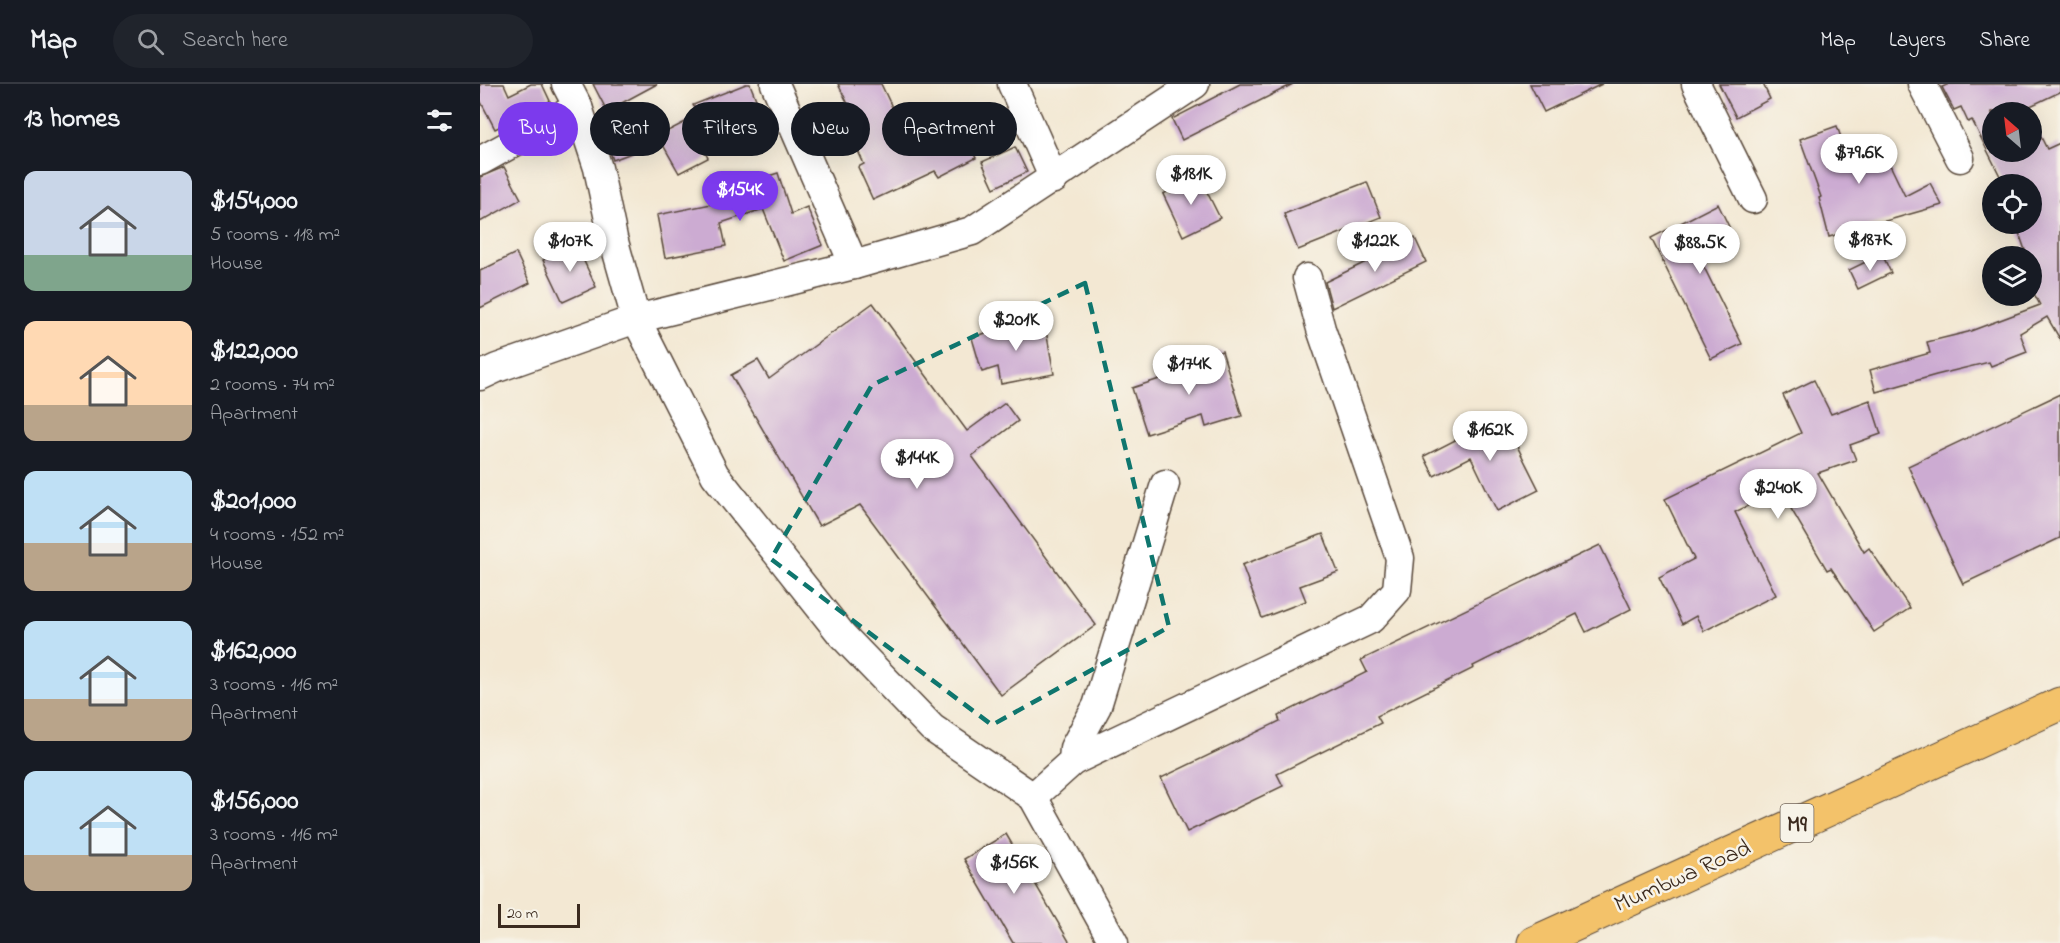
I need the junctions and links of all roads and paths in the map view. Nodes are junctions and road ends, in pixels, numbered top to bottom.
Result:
1 (775, 84) edge
2 (1012, 84) edge
3 (1195, 84) edge
4 (1696, 84) edge
5 (1922, 84) edge
6 (572, 95) edge
7 (1960, 158) dead end
8 (480, 162) edge
9 (1054, 179) junction
10 (1753, 199) dead end
11 (854, 264) junction
12 (1307, 278) dead end
13 (636, 319) junction
14 (480, 376) edge
15 (1165, 484) dead end
16 (2060, 704) edge
17 (1072, 761) junction
18 (1033, 797) junction
19 (1114, 943) edge
20 (1534, 943) edge

1 - 11 street
2 - 9 street
3 - 9 street
4 - 10 street
5 - 7 street
6 - 8 street
6 - 13 street
9 - 11 street
11 - 13 street
12 - 17 street
13 - 14 street
13 - 18 street
15 - 17 street
16 - 20 main road, Mumbwa Road / M9
17 - 18 street
18 - 19 street

